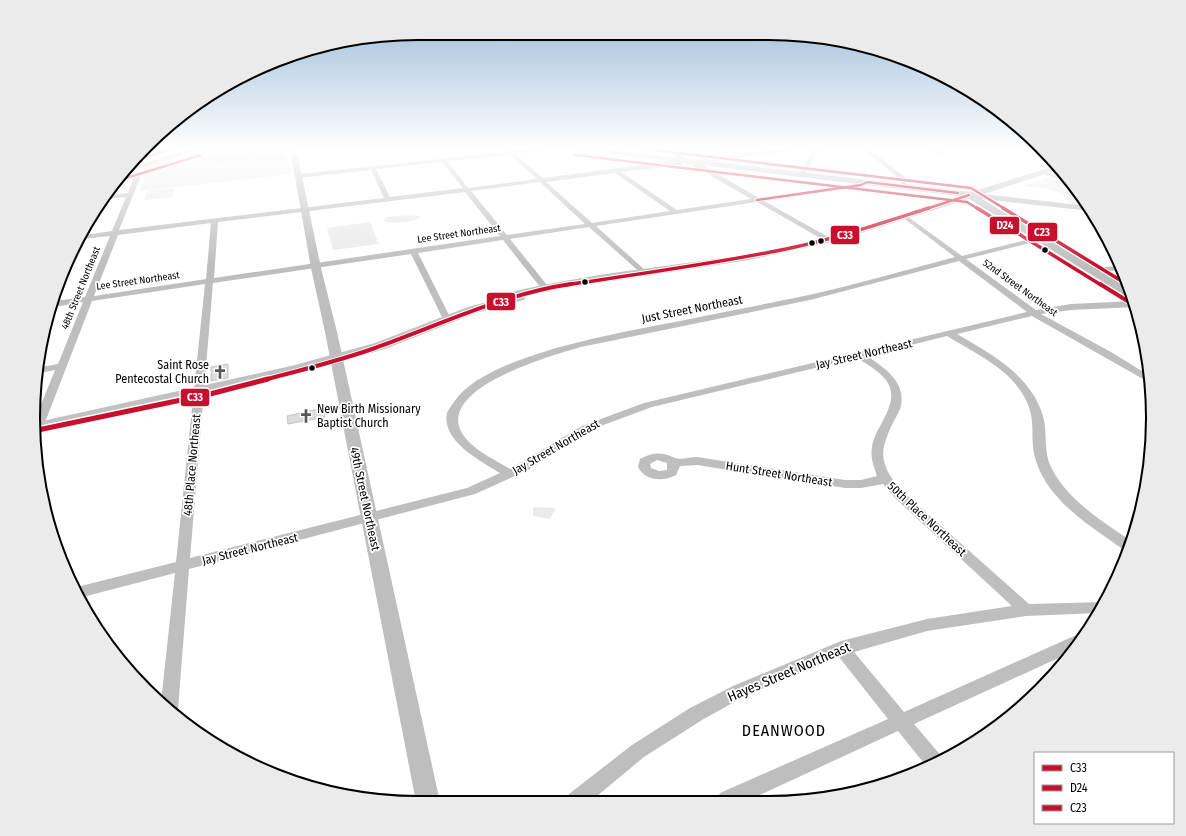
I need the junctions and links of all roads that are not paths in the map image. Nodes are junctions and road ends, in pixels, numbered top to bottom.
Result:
1 (133, 187) edge
2 (301, 187) edge
3 (382, 187) edge
4 (465, 187) edge
5 (489, 187) edge
6 (549, 187) edge
7 (639, 187) edge
8 (734, 187) edge
9 (847, 187) edge
10 (905, 187) edge
11 (994, 187) edge
12 (467, 190) junction
13 (130, 194) junction
14 (969, 195) junction
15 (112, 196) edge
16 (388, 199) junction
17 (757, 200) junction
18 (1082, 208) edge
19 (306, 210) junction
20 (675, 212) junction
21 (904, 216) junction
22 (214, 221) junction
23 (590, 225) junction
24 (115, 233) junction
25 (87, 237) edge
26 (504, 237) junction
27 (1038, 238) junction
28 (827, 240) junction
29 (413, 251) junction
30 (960, 257) junction
31 (316, 265) junction
32 (1115, 268) edge
33 (1090, 270) junction
34 (643, 273) junction
35 (209, 281) junction
36 (546, 289) junction
37 (1124, 290) edge
38 (89, 298) junction
39 (58, 303) edge
40 (1128, 304) edge
41 (1034, 313) junction
42 (447, 319) junction
43 (950, 334) junction
44 (859, 355) junction
45 (337, 360) junction
46 (61, 366) junction
47 (43, 370) edge
48 (1144, 376) edge
49 (198, 394) junction
50 (40, 421) edge
51 (40, 426) edge
52 (40, 429) edge
53 (673, 462) dead end
54 (510, 474) junction
55 (885, 479) junction
56 (368, 518) junction
57 (1125, 543) edge
58 (182, 566) junction
59 (82, 591) edge
60 (1095, 607) edge
61 (1026, 610) junction
62 (1070, 646) edge
63 (841, 648) junction
64 (169, 702) edge
65 (902, 722) junction
66 (932, 759) edge
67 (427, 796) edge
68 (582, 796) edge
69 (737, 796) edge

1 - 13 street, 48th Street Northeast
2 - 19 street, 49th Street Northeast
3 - 16 street
4 - 12 street
5 - 12 street
6 - 23 street
7 - 20 street
8 - 17 street
9 - 17 street, Lee Street Northeast
10 - 14 main road
11 - 14 main road
12 - 16 street
12 - 26 street
13 - 15 street
13 - 24 street, 48th Street Northeast
14 - 18 main road
14 - 21 main road
14 - 27 street
16 - 19 street
17 - 20 street, Lee Street Northeast
17 - 28 street
19 - 22 street
19 - 31 street, 49th Street Northeast
20 - 23 street, Lee Street Northeast
21 - 28 main road
21 - 30 street, 52nd Street Northeast
22 - 24 street
22 - 35 street, 48th Place Northeast
23 - 26 street, Lee Street Northeast
23 - 34 street
24 - 25 street
24 - 38 street, 48th Street Northeast
26 - 29 street, Lee Street Northeast
26 - 36 street
27 - 30 street, Just Street Northeast
27 - 33 street
28 - 34 main road
29 - 31 street, Lee Street Northeast
29 - 42 street
30 - 41 street, 52nd Street Northeast
30 - 54 street, Just Street Northeast
31 - 35 street, Lee Street Northeast
31 - 45 street, 49th Street Northeast
32 - 33 street
33 - 37 street
34 - 36 main road
35 - 38 street, Lee Street Northeast
35 - 49 street, 48th Place Northeast
36 - 42 main road
38 - 39 street, Lee Street Northeast
38 - 46 street, 48th Street Northeast
40 - 41 street, Jay Street Northeast
41 - 43 street, Jay Street Northeast
41 - 48 street, 52nd Street Northeast
42 - 45 main road
43 - 44 street, Jay Street Northeast
43 - 57 street
44 - 54 street, Jay Street Northeast
44 - 55 street, 50th Place Northeast
45 - 49 main road
45 - 56 street, 49th Street Northeast
46 - 47 street
46 - 50 street, 48th Street Northeast
49 - 51 main road
49 - 52 main road
49 - 58 street, 48th Place Northeast
53 - 55 street, Hunt Street Northeast
54 - 56 street, Jay Street Northeast
55 - 61 street, 50th Place Northeast
56 - 58 street, Jay Street Northeast
56 - 67 street, 49th Street Northeast
58 - 59 street, Jay Street Northeast
58 - 64 street, 48th Place Northeast
60 - 61 street, Hayes Street Northeast
61 - 63 street, Hayes Street Northeast
62 - 65 street
63 - 65 street
63 - 68 street, Hayes Street Northeast
65 - 66 street
65 - 69 street

